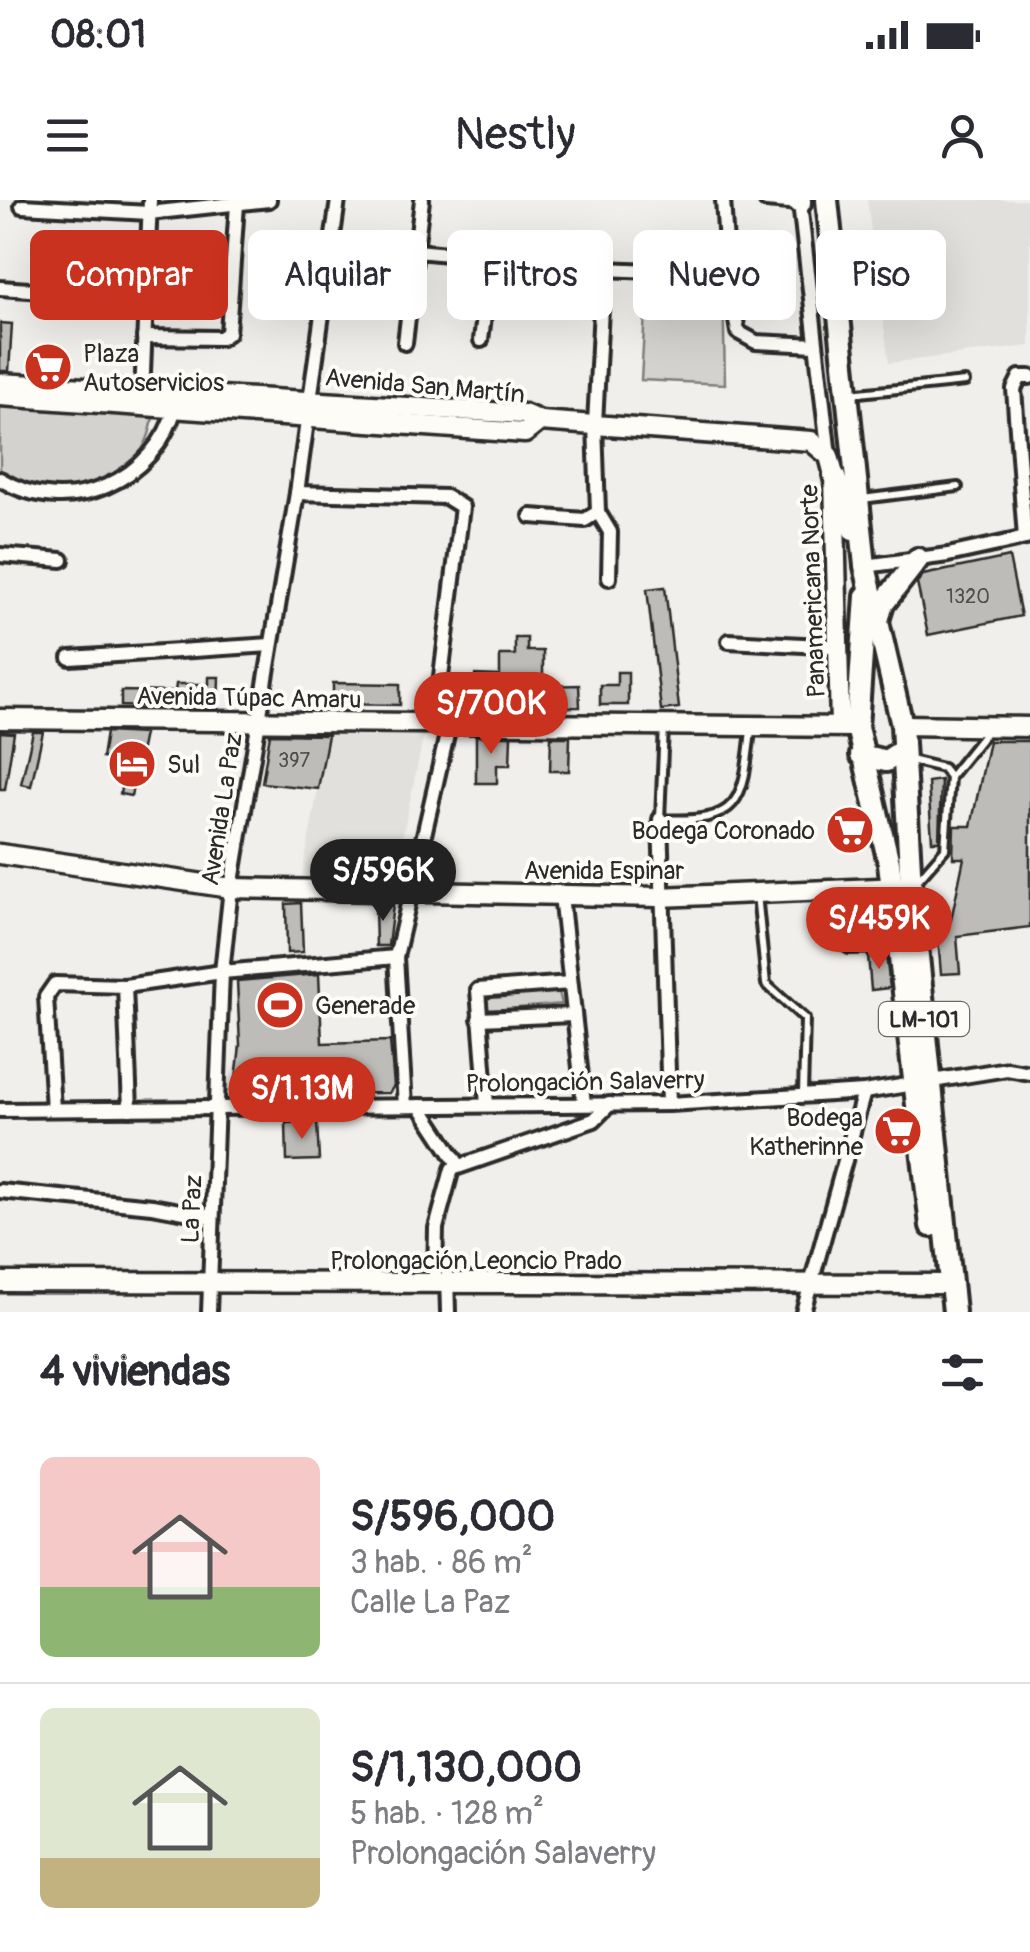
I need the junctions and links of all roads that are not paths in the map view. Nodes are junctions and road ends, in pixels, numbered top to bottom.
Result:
1 (269, 200) edge
2 (338, 200) edge
3 (422, 200) edge
4 (723, 200) edge
5 (766, 200) edge
6 (826, 200) edge
7 (800, 201) edge
8 (236, 204) junction
9 (22, 206) dead end
10 (150, 206) edge
11 (419, 230) edge
12 (725, 230) edge
13 (0, 288) edge
14 (30, 290) edge
15 (144, 320) edge
16 (409, 320) edge
17 (484, 320) edge
18 (600, 320) edge
19 (738, 320) edge
20 (144, 337) junction
21 (482, 340) dead end
22 (406, 342) dead end
23 (816, 345) junction
24 (1030, 377) edge
25 (965, 382) dead end
26 (0, 383) edge
27 (848, 394) junction
28 (0, 396) edge
29 (142, 398) junction
30 (309, 400) junction
31 (176, 402) junction
32 (306, 420) junction
33 (540, 421) junction
34 (595, 424) junction
35 (831, 465) junction
36 (0, 479) edge
37 (958, 487) dead end
38 (296, 492) junction
39 (860, 499) junction
40 (598, 512) junction
41 (532, 516) dead end
42 (1027, 538) edge
43 (0, 555) edge
44 (918, 559) junction
45 (62, 560) dead end
46 (866, 568) junction
47 (609, 578) dead end
48 (878, 620) junction
49 (730, 641) dead end
50 (271, 645) junction
51 (840, 647) junction
52 (70, 658) dead end
53 (898, 698) junction
54 (857, 700) junction
55 (0, 720) edge
56 (257, 721) junction
57 (664, 724) junction
58 (442, 726) junction
59 (751, 726) junction
60 (849, 726) junction
61 (902, 726) junction
62 (991, 727) junction
63 (1030, 728) edge
64 (904, 754) junction
65 (862, 755) junction
66 (950, 777) junction
67 (660, 819) junction
68 (0, 854) edge
69 (902, 887) junction
70 (231, 888) junction
71 (832, 890) junction
72 (757, 893) junction
73 (408, 894) junction
74 (560, 895) junction
75 (660, 897) junction
76 (899, 948) junction
77 (396, 958) junction
78 (222, 972) junction
79 (570, 983) junction
80 (125, 986) junction
81 (574, 1015) junction
82 (479, 1019) junction
83 (1030, 1073) edge
84 (922, 1082) junction
85 (864, 1092) junction
86 (803, 1094) junction
87 (584, 1104) junction
88 (610, 1104) junction
89 (669, 1104) junction
90 (488, 1105) junction
91 (413, 1106) junction
92 (220, 1108) junction
93 (53, 1109) junction
94 (130, 1109) junction
95 (0, 1110) edge
96 (458, 1164) junction
97 (0, 1191) edge
98 (212, 1217) junction
99 (0, 1274) edge
100 (211, 1279) junction
101 (443, 1279) junction
102 (944, 1280) junction
103 (0, 1282) edge
104 (813, 1282) junction
105 (209, 1312) edge
106 (448, 1312) edge
107 (803, 1312) edge
108 (940, 1312) edge
109 (954, 1312) edge

1 - 8 street
2 - 30 street, Avenida La Paz
3 - 11 street
4 - 12 street
5 - 7 street
6 - 27 main road, LM-101
7 - 23 street
8 - 10 street
8 - 20 street
9 - 10 street
13 - 14 street
15 - 20 street
16 - 22 street
17 - 21 street
18 - 34 street
19 - 23 street
20 - 29 street
23 - 35 street
24 - 42 street
25 - 27 lane
26 - 29 street, Avenida San Martín
27 - 39 main road, LM-101
28 - 29 street, Avenida San Martín
29 - 31 street, Avenida San Martín
30 - 31 street, Avenida San Martín
30 - 32 street, Avenida La Paz
30 - 33 street, Avenida San Martín
31 - 32 street, Avenida San Martín
31 - 36 street
32 - 33 street, Avenida San Martín
32 - 38 street, Avenida La Paz
33 - 34 street
34 - 35 street
34 - 40 street
35 - 46 main road
35 - 51 street, Panamericana Norte
37 - 39 lane
38 - 50 street, Avenida La Paz
38 - 58 street
39 - 46 main road, LM-101
40 - 41 street
40 - 47 street
42 - 44 street
43 - 45 street
44 - 46 street
44 - 48 main road
46 - 48 main road, LM-101
46 - 54 main road, LM-101
48 - 53 main road, LM-101
49 - 51 street
50 - 52 street
50 - 56 street, Avenida La Paz
51 - 60 street, Panamericana Norte
53 - 54 main road
53 - 61 main road, LM-101
54 - 60 main road, LM-101
55 - 56 street, Avenida Túpac Amaru
56 - 58 street, Avenida Túpac Amaru
56 - 70 street, Avenida La Paz
57 - 58 street, Avenida Túpac Amaru
57 - 59 street, Avenida Túpac Amaru
57 - 67 lane
58 - 73 street
59 - 60 street, Avenida Túpac Amaru
59 - 67 lane
60 - 65 main road, LM-101
61 - 62 street
61 - 64 main road, LM-101
62 - 63 street
62 - 66 lane
64 - 65 main road
64 - 66 lane
64 - 69 main road, LM-101
65 - 69 main road, LM-101
66 - 69 lane
67 - 75 street
68 - 70 street, Avenida Espinar
69 - 71 street, Avenida Espinar
69 - 76 main road, LM-101
69 - 84 main road, LM-101
70 - 73 street, Avenida Espinar
70 - 78 street, Avenida La Paz
71 - 72 street, Avenida Espinar
71 - 76 lane
72 - 75 street, Avenida Espinar
72 - 86 lane
73 - 74 street, Avenida Espinar
73 - 77 street
74 - 75 street, Avenida Espinar
74 - 79 street
75 - 89 street
76 - 84 main road, LM-101
77 - 78 street
77 - 91 street
78 - 80 street
78 - 92 street, Avenida La Paz
79 - 81 street
79 - 82 street
80 - 93 street
80 - 94 street
81 - 82 street
81 - 87 street
82 - 90 street
83 - 84 street, Prolongación Salaverry
84 - 85 street, Prolongación Salaverry
84 - 102 main road, LM-101
85 - 86 street, Prolongación Salaverry
85 - 104 street
86 - 89 street, Prolongación Salaverry
87 - 88 street, Prolongación Salaverry
87 - 90 street, Prolongación Salaverry
88 - 89 street, Prolongación Salaverry
88 - 96 street
90 - 91 street, Prolongación Salaverry
91 - 92 street, Prolongación Salaverry
91 - 96 street
92 - 94 street, Prolongación Salaverry
92 - 98 street, La Paz
93 - 94 street, Prolongación Salaverry
93 - 95 street, Prolongación Salaverry
96 - 101 street
97 - 98 street
98 - 100 street, La Paz
99 - 100 street, Prolongación Leoncio Prado
100 - 101 street, Prolongación Leoncio Prado
100 - 103 street, Prolongación Leoncio Prado
100 - 105 street, La Paz
101 - 104 street, Prolongación Leoncio Prado
101 - 106 street
102 - 104 street, Prolongación Leoncio Prado
102 - 108 main road, LM-101
102 - 109 main road, LM-101
104 - 107 street

